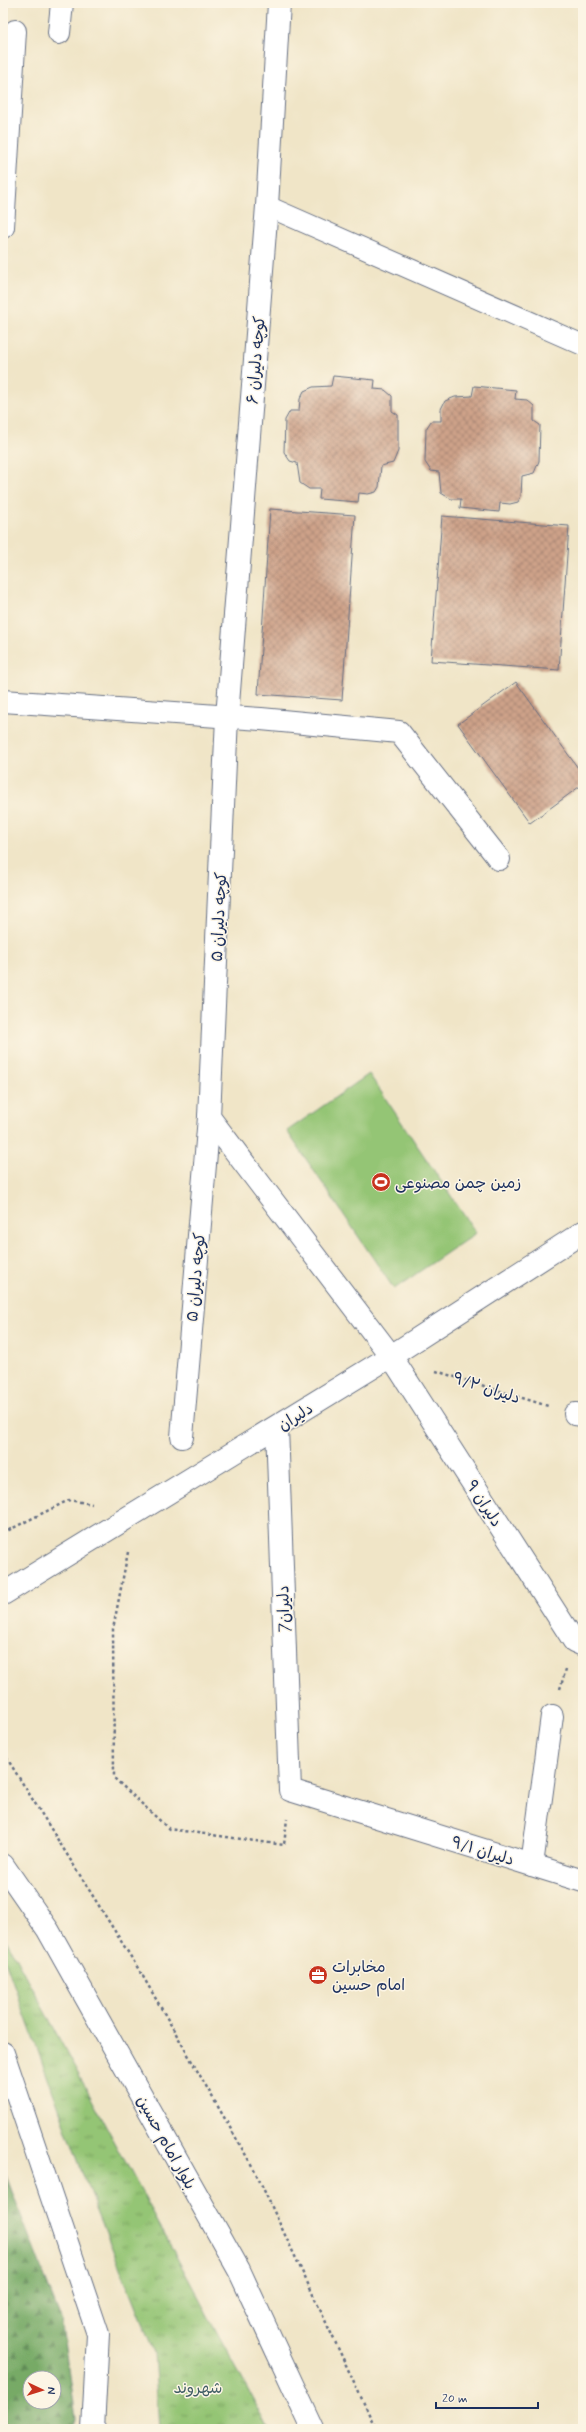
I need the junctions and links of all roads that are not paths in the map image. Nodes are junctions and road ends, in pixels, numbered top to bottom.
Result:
1 (62, 3) edge
2 (279, 3) edge
3 (15, 31) dead end
4 (59, 33) dead end
5 (267, 206) junction
6 (3, 227) edge
7 (583, 345) edge
8 (3, 701) edge
9 (227, 717) junction
10 (499, 860) dead end
11 (209, 1118) junction
12 (583, 1232) edge
13 (391, 1356) junction
14 (277, 1427) junction
15 (182, 1436) dead end
16 (3, 1594) edge
17 (578, 1643) edge
18 (552, 1716) road end
19 (290, 1790) joint
20 (3, 1865) edge
21 (532, 1865) junction
22 (583, 1881) edge
23 (3, 2053) edge
24 (93, 2429) edge
25 (312, 2429) edge

1 - 4 street
2 - 5 street, کوچه دلیران ۶
3 - 6 street
5 - 7 lane
5 - 9 street, کوچه دلیران ۶
8 - 9 street
9 - 10 street
9 - 11 street, کوچه دلیران ۵
11 - 13 street
11 - 15 street, کوچه دلیران ۵
12 - 13 street, دلیران
13 - 14 street, دلیران
13 - 17 street, دلیران ۹
14 - 16 street, دلیران
14 - 19 street, دلیران7
18 - 21 street, دلیران ۹/۱
19 - 21 street, دلیران ۹/۱
20 - 25 street, بلوار امام حسین
21 - 22 street
23 - 24 street

